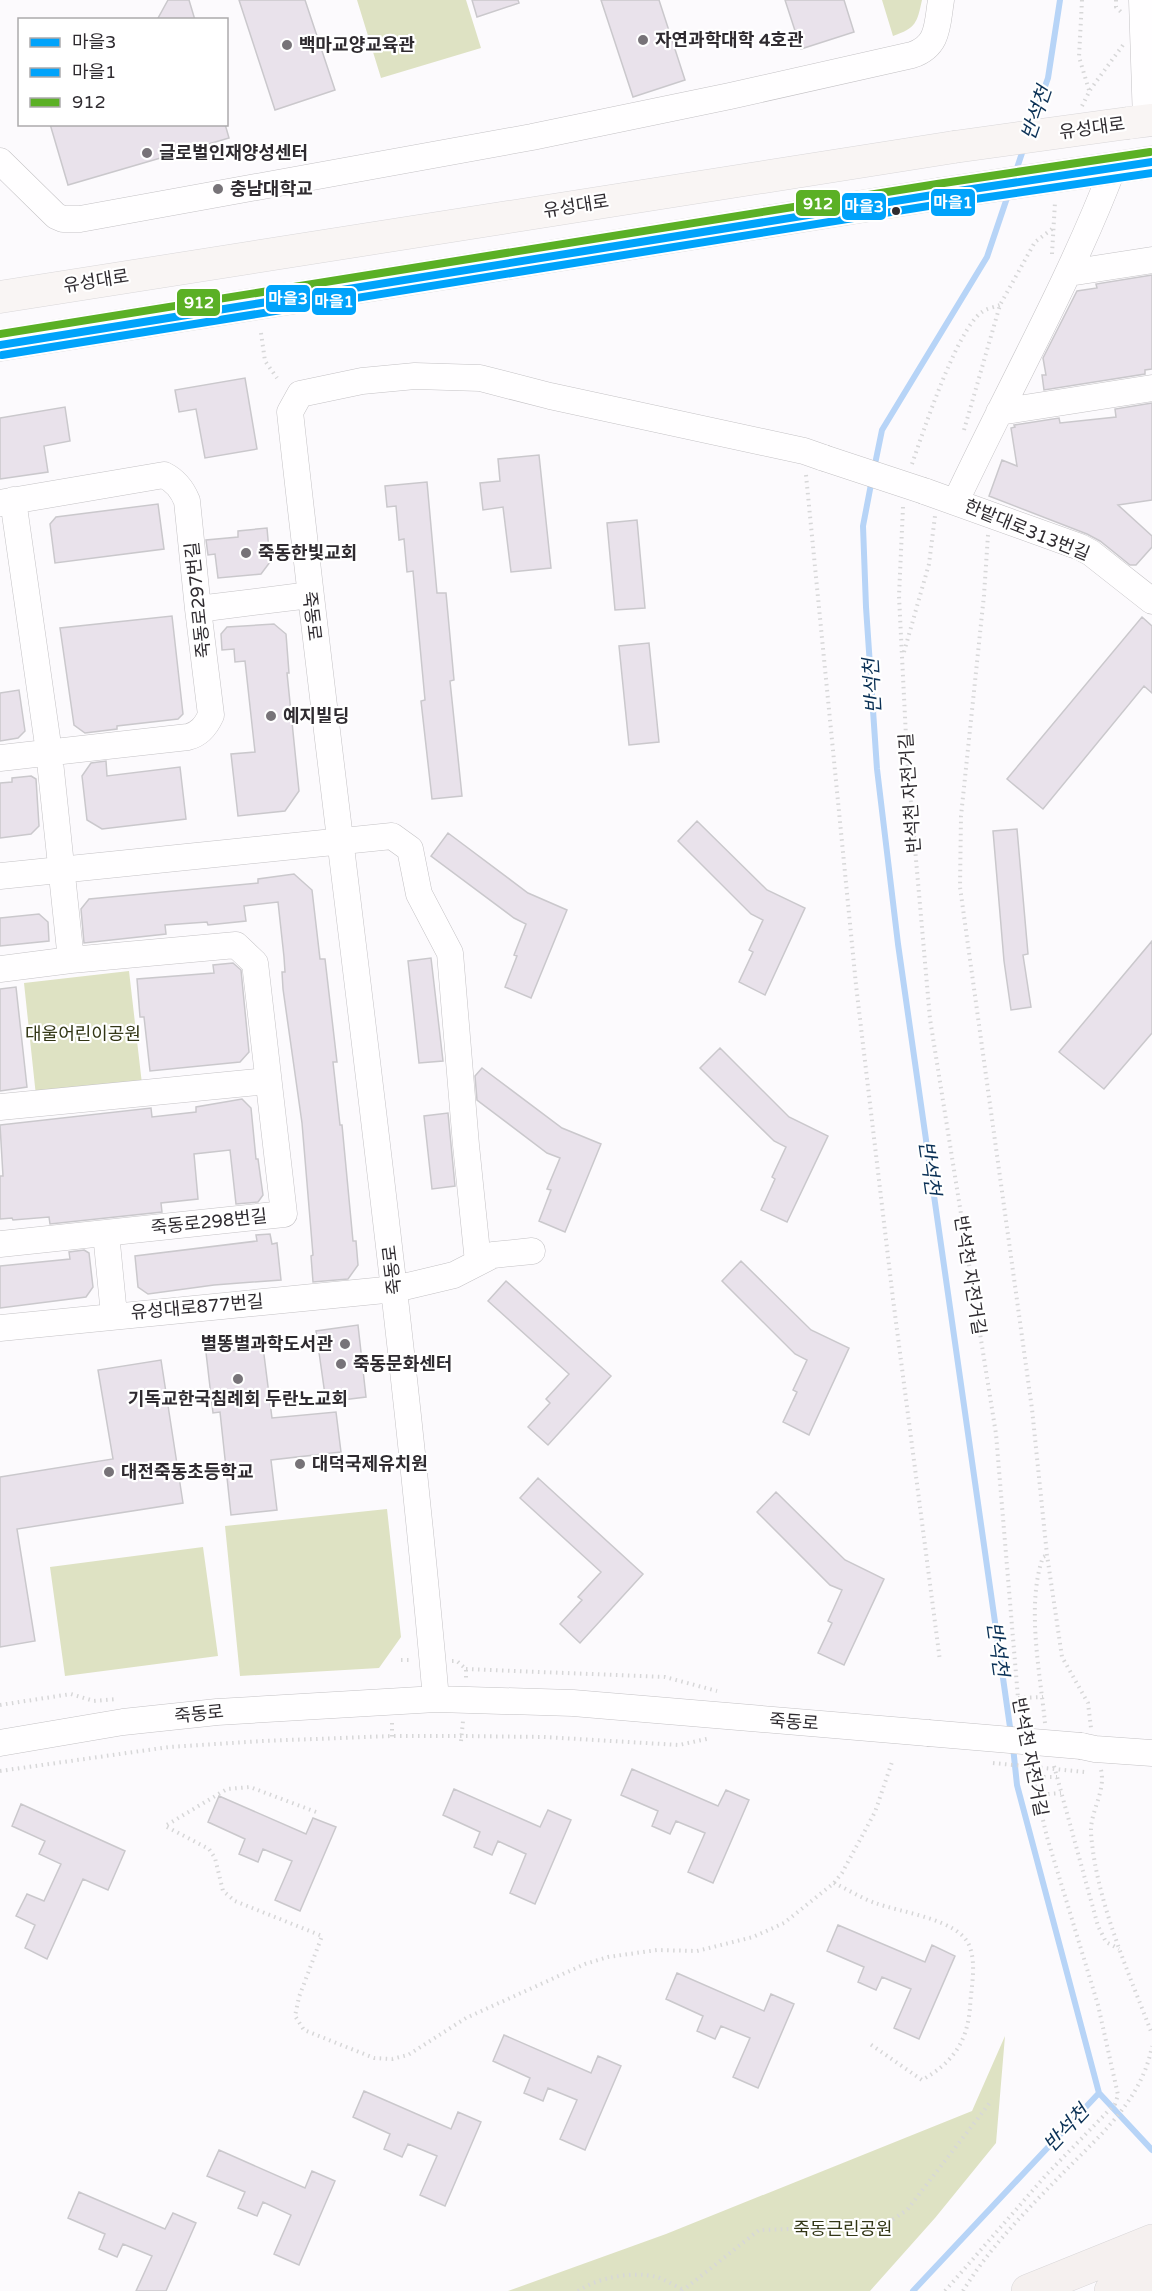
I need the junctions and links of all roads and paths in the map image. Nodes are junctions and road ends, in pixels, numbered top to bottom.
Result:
1 (941, 0) edge
2 (1082, 0) edge
3 (1142, 0) edge
4 (1147, 29) edge
5 (1142, 121) edge
6 (0, 161) edge
7 (1152, 162) edge
8 (1113, 168) junction
9 (1053, 229) dead end
10 (1152, 260) edge
11 (1070, 273) junction
12 (0, 297) edge
13 (1000, 305) junction
14 (261, 333) dead end
15 (0, 345) edge
16 (277, 378) dead end
17 (1152, 388) edge
18 (300, 394) joint
19 (999, 412) junction
20 (980, 451) junction
21 (814, 454) junction
22 (911, 468) dead end
23 (930, 498) junction
24 (6, 502) edge
25 (989, 513) junction
26 (1147, 588) edge
27 (310, 595) junction
28 (198, 609) junction
29 (904, 656) junction
30 (49, 752) junction
31 (0, 758) edge
32 (341, 841) junction
33 (62, 869) junction
34 (0, 876) edge
35 (71, 960) junction
36 (0, 969) edge
37 (268, 1081) junction
38 (0, 1107) edge
39 (106, 1233) junction
40 (0, 1244) edge
41 (532, 1251) dead end
42 (478, 1262) junction
43 (395, 1289) junction
44 (114, 1315) junction
45 (0, 1328) edge
46 (940, 1661) dead end
47 (466, 1669) dead end
48 (727, 1692) dead end
49 (1042, 1697) dead end
50 (1018, 1698) junction
51 (436, 1699) junction
52 (1024, 1732) dead end
53 (715, 1737) dead end
54 (0, 1743) edge
55 (1152, 1753) edge
56 (1028, 1754) dead end
57 (1087, 1755) junction
58 (892, 1762) dead end
59 (991, 1763) dead end
60 (0, 1771) edge
61 (1032, 1777) junction
62 (1057, 1777) dead end
63 (1061, 1793) dead end
64 (1036, 1795) junction
65 (316, 1812) dead end
66 (834, 1883) junction
67 (1152, 2034) edge
68 (870, 2044) dead end
69 (1152, 2046) edge
70 (992, 2100) dead end
71 (1152, 2241) edge
72 (1152, 2274) edge
73 (683, 2290) edge
74 (578, 2291) edge
75 (945, 2291) edge
76 (963, 2291) edge
77 (1028, 2291) edge
78 (1111, 2291) edge

1 - 6 street
2 - 4 path
3 - 4 street
4 - 5 street
5 - 12 main road, 유성대로, bridge
7 - 8 main road
8 - 11 street
8 - 15 main road, bridge
9 - 13 path
10 - 11 street
11 - 19 street
13 - 20 path
13 - 22 path
14 - 16 path
17 - 19 street
18 - 21 street, 한밭대로313번길
18 - 27 street, 죽동로
19 - 20 street
20 - 23 street
21 - 23 street, 한밭대로313번길, bridge
21 - 46 path
23 - 25 street, 한밭대로313번길
23 - 29 path
23 - 29 path, 반석천 자전거길
24 - 28 street, 죽동로297번길
24 - 30 street, 죽동로297번길
25 - 26 street, 한밭대로313번길
25 - 57 path
27 - 28 street
27 - 32 street, 죽동로
28 - 30 street, 죽동로297번길
29 - 50 path, 반석천 자전거길
30 - 31 street, 죽동로297번길
30 - 33 street, 죽동로297번길
32 - 33 street
32 - 42 street
32 - 43 street, 죽동로
33 - 34 street
33 - 35 street
35 - 36 street, 죽동로298번길
35 - 37 street, 죽동로298번길
37 - 38 street
37 - 39 street, 죽동로298번길
39 - 40 street, 죽동로298번길
39 - 44 street
41 - 42 street, 유성대로877번길
42 - 43 street, 유성대로877번길
43 - 44 street, 유성대로877번길
43 - 51 street, 죽동로
44 - 45 street, 유성대로877번길
47 - 48 path
49 - 50 path
50 - 52 path, 반석천 자전거길
51 - 54 street, 죽동로
51 - 57 street, 죽동로, bridge
53 - 60 path
55 - 57 street, 죽동로
56 - 61 path, 반석천 자전거길
57 - 59 path, bridge
57 - 67 path
58 - 66 path
61 - 62 path
61 - 64 path, 반석천 자전거길
63 - 64 path
64 - 75 path, 반석천 자전거길
65 - 66 path
66 - 68 path
69 - 76 path
70 - 73 path
71 - 77 highway
72 - 78 highway
73 - 74 path

